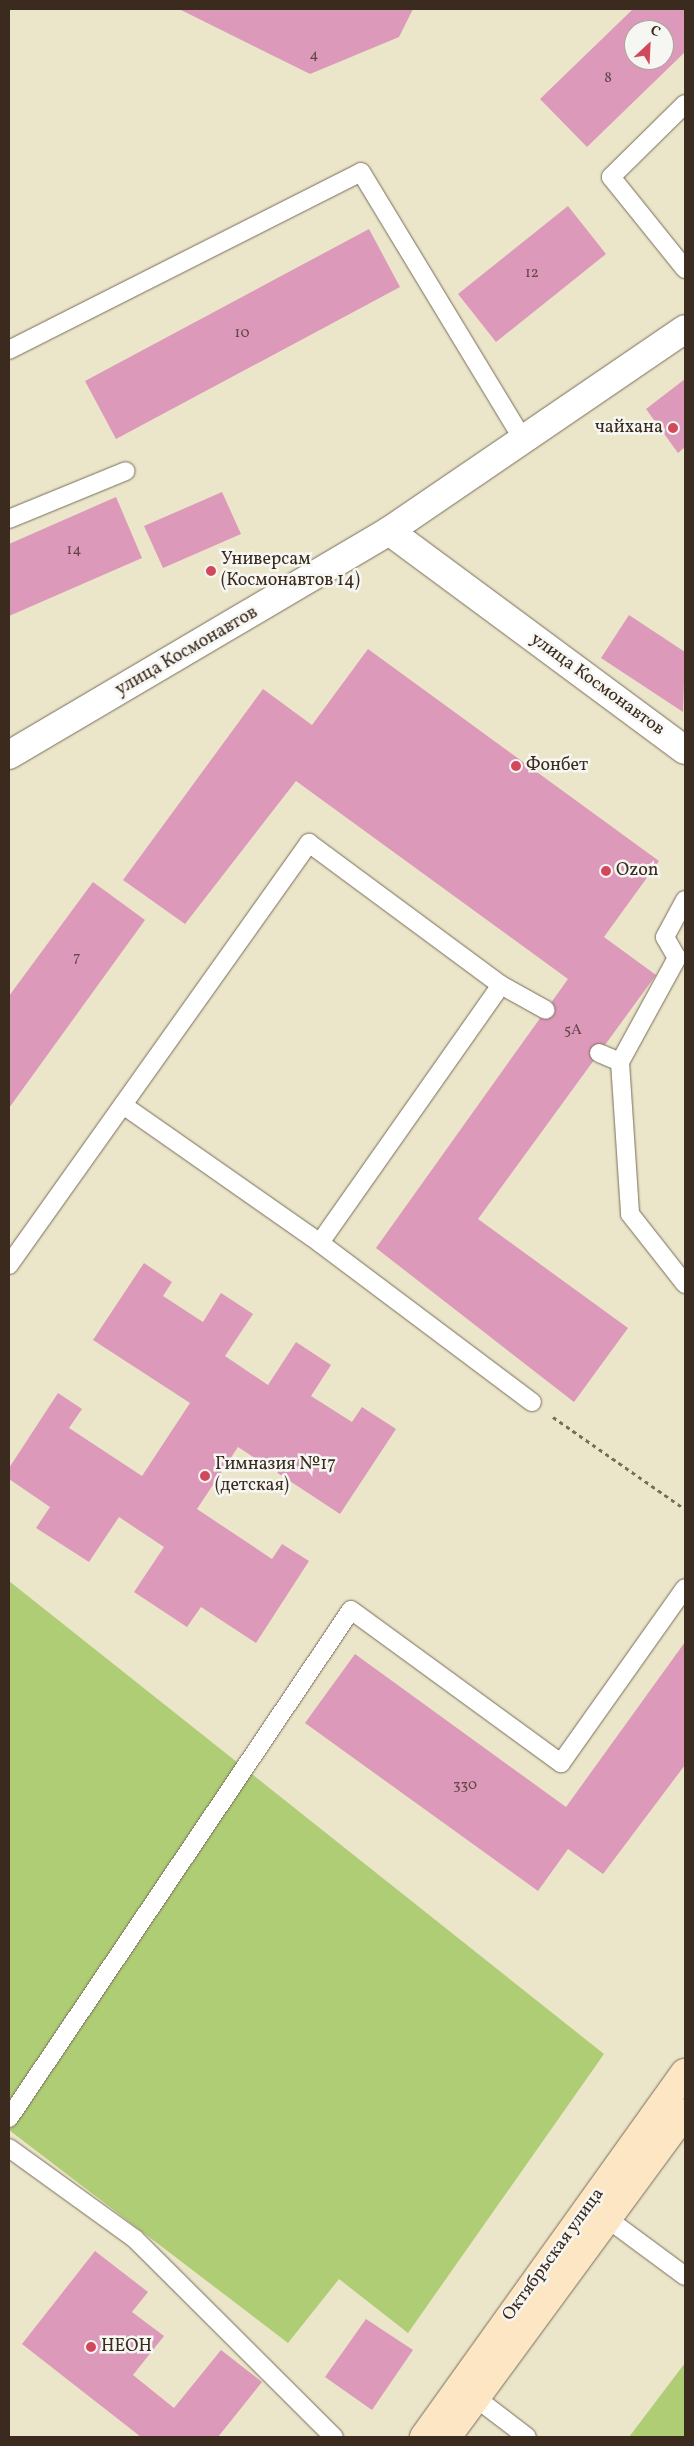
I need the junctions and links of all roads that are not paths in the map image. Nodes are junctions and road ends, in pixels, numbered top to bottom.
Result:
1 (685, 104) edge
2 (685, 269) edge
3 (685, 329) edge
4 (9, 350) edge
5 (522, 438) junction
6 (126, 471) dead end
7 (9, 519) edge
8 (389, 531) junction
9 (685, 750) edge
10 (9, 756) edge
11 (685, 900) edge
12 (501, 985) junction
13 (546, 1010) dead end
14 (599, 1053) dead end
15 (620, 1062) junction
16 (123, 1105) junction
17 (320, 1243) junction
18 (9, 1265) edge
19 (685, 1284) edge
20 (532, 1402) road end
21 (685, 1588) edge
22 (685, 2073) edge
23 (685, 2113) edge
24 (9, 2118) edge
25 (9, 2148) edge
26 (608, 2219) junction
27 (685, 2276) edge
28 (476, 2398) junction
29 (334, 2437) edge
30 (424, 2437) edge
31 (448, 2437) edge
32 (527, 2437) edge

1 - 2 lane
3 - 5 street, улица Космонавтов
4 - 5 lane
5 - 8 street, улица Космонавтов
6 - 7 lane
8 - 9 street, улица Космонавтов
8 - 10 street, улица Космонавтов
11 - 15 lane
12 - 13 lane
12 - 16 lane
12 - 17 lane
14 - 15 lane
15 - 19 lane
16 - 17 lane
16 - 18 lane
17 - 20 lane
21 - 24 lane
22 - 30 main road, Октябрьская улица
23 - 26 main road, Октябрьская улица
25 - 29 lane
26 - 27 lane
26 - 28 main road, Октябрьская улица
28 - 31 main road, Октябрьская улица
28 - 32 lane

